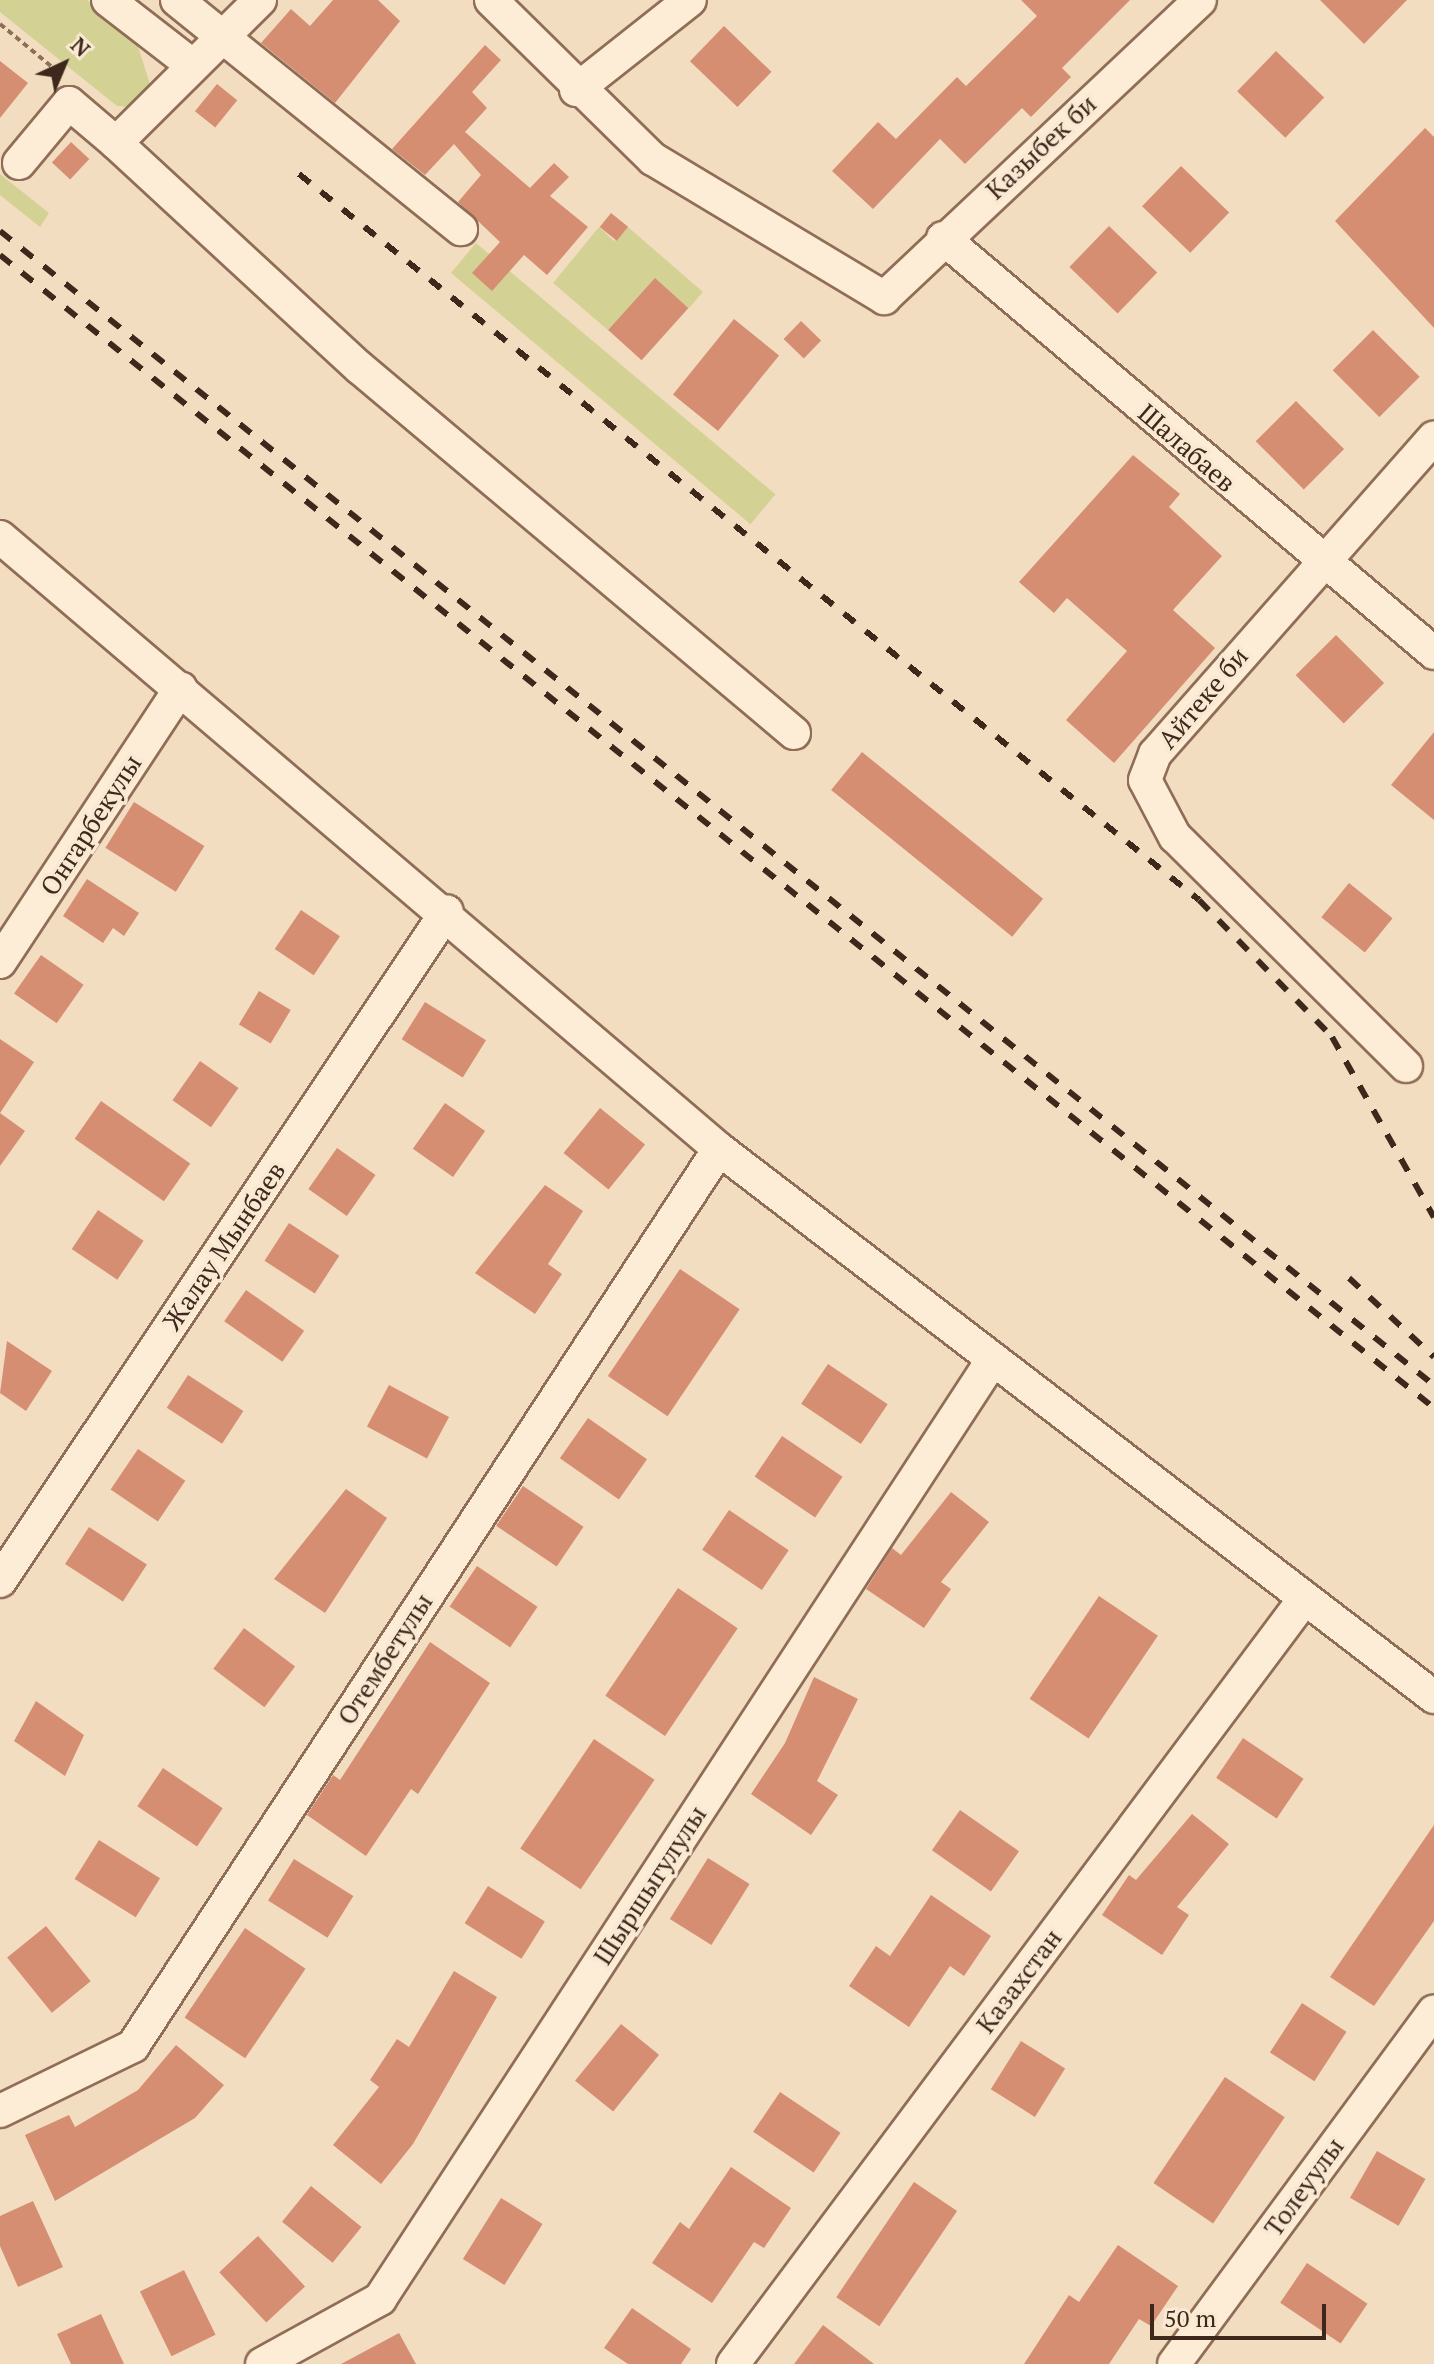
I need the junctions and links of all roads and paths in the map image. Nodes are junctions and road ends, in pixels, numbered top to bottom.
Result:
1 (108, 0) edge
2 (177, 0) edge
3 (260, 0) edge
4 (491, 0) edge
5 (690, 0) edge
6 (1200, 0) edge
7 (0, 24) edge
8 (223, 35) junction
9 (192, 65) junction
10 (58, 72) dead end
11 (576, 90) junction
12 (116, 143) junction
13 (19, 163) dead end
14 (461, 229) dead end
15 (943, 238) junction
16 (1434, 438) edge
17 (0, 537) edge
18 (1319, 561) junction
19 (1434, 653) edge
20 (181, 688) junction
21 (794, 733) dead end
22 (447, 911) junction
23 (0, 962) edge
24 (1406, 1066) dead end
25 (719, 1149) junction
26 (993, 1359) junction
27 (0, 1581) edge
28 (1305, 1598) junction
29 (1434, 1697) edge
30 (1434, 2011) edge
31 (0, 2111) edge
32 (262, 2364) edge
33 (733, 2364) edge
34 (1174, 2364) edge

1 - 9 street
2 - 8 street
3 - 8 street
4 - 11 street
5 - 11 street
6 - 15 street, Казыбек би
7 - 10 path
8 - 9 street
8 - 14 street
9 - 12 street
11 - 15 street, Казыбек би
12 - 13 street
12 - 21 street
15 - 18 street, Шалабаев
16 - 18 street, Айтеке би
17 - 20 street
18 - 19 street, Шалабаев
18 - 24 street, Айтеке би
20 - 22 street
20 - 23 street, Онгарбекулы
22 - 25 street
22 - 27 street, Жалау Мынбаев
25 - 26 street
25 - 31 street, Отембетулы
26 - 28 street
26 - 32 street, Шыршыгулулы
28 - 29 street
28 - 33 street, Казахстан
30 - 34 street, Толеуулы

